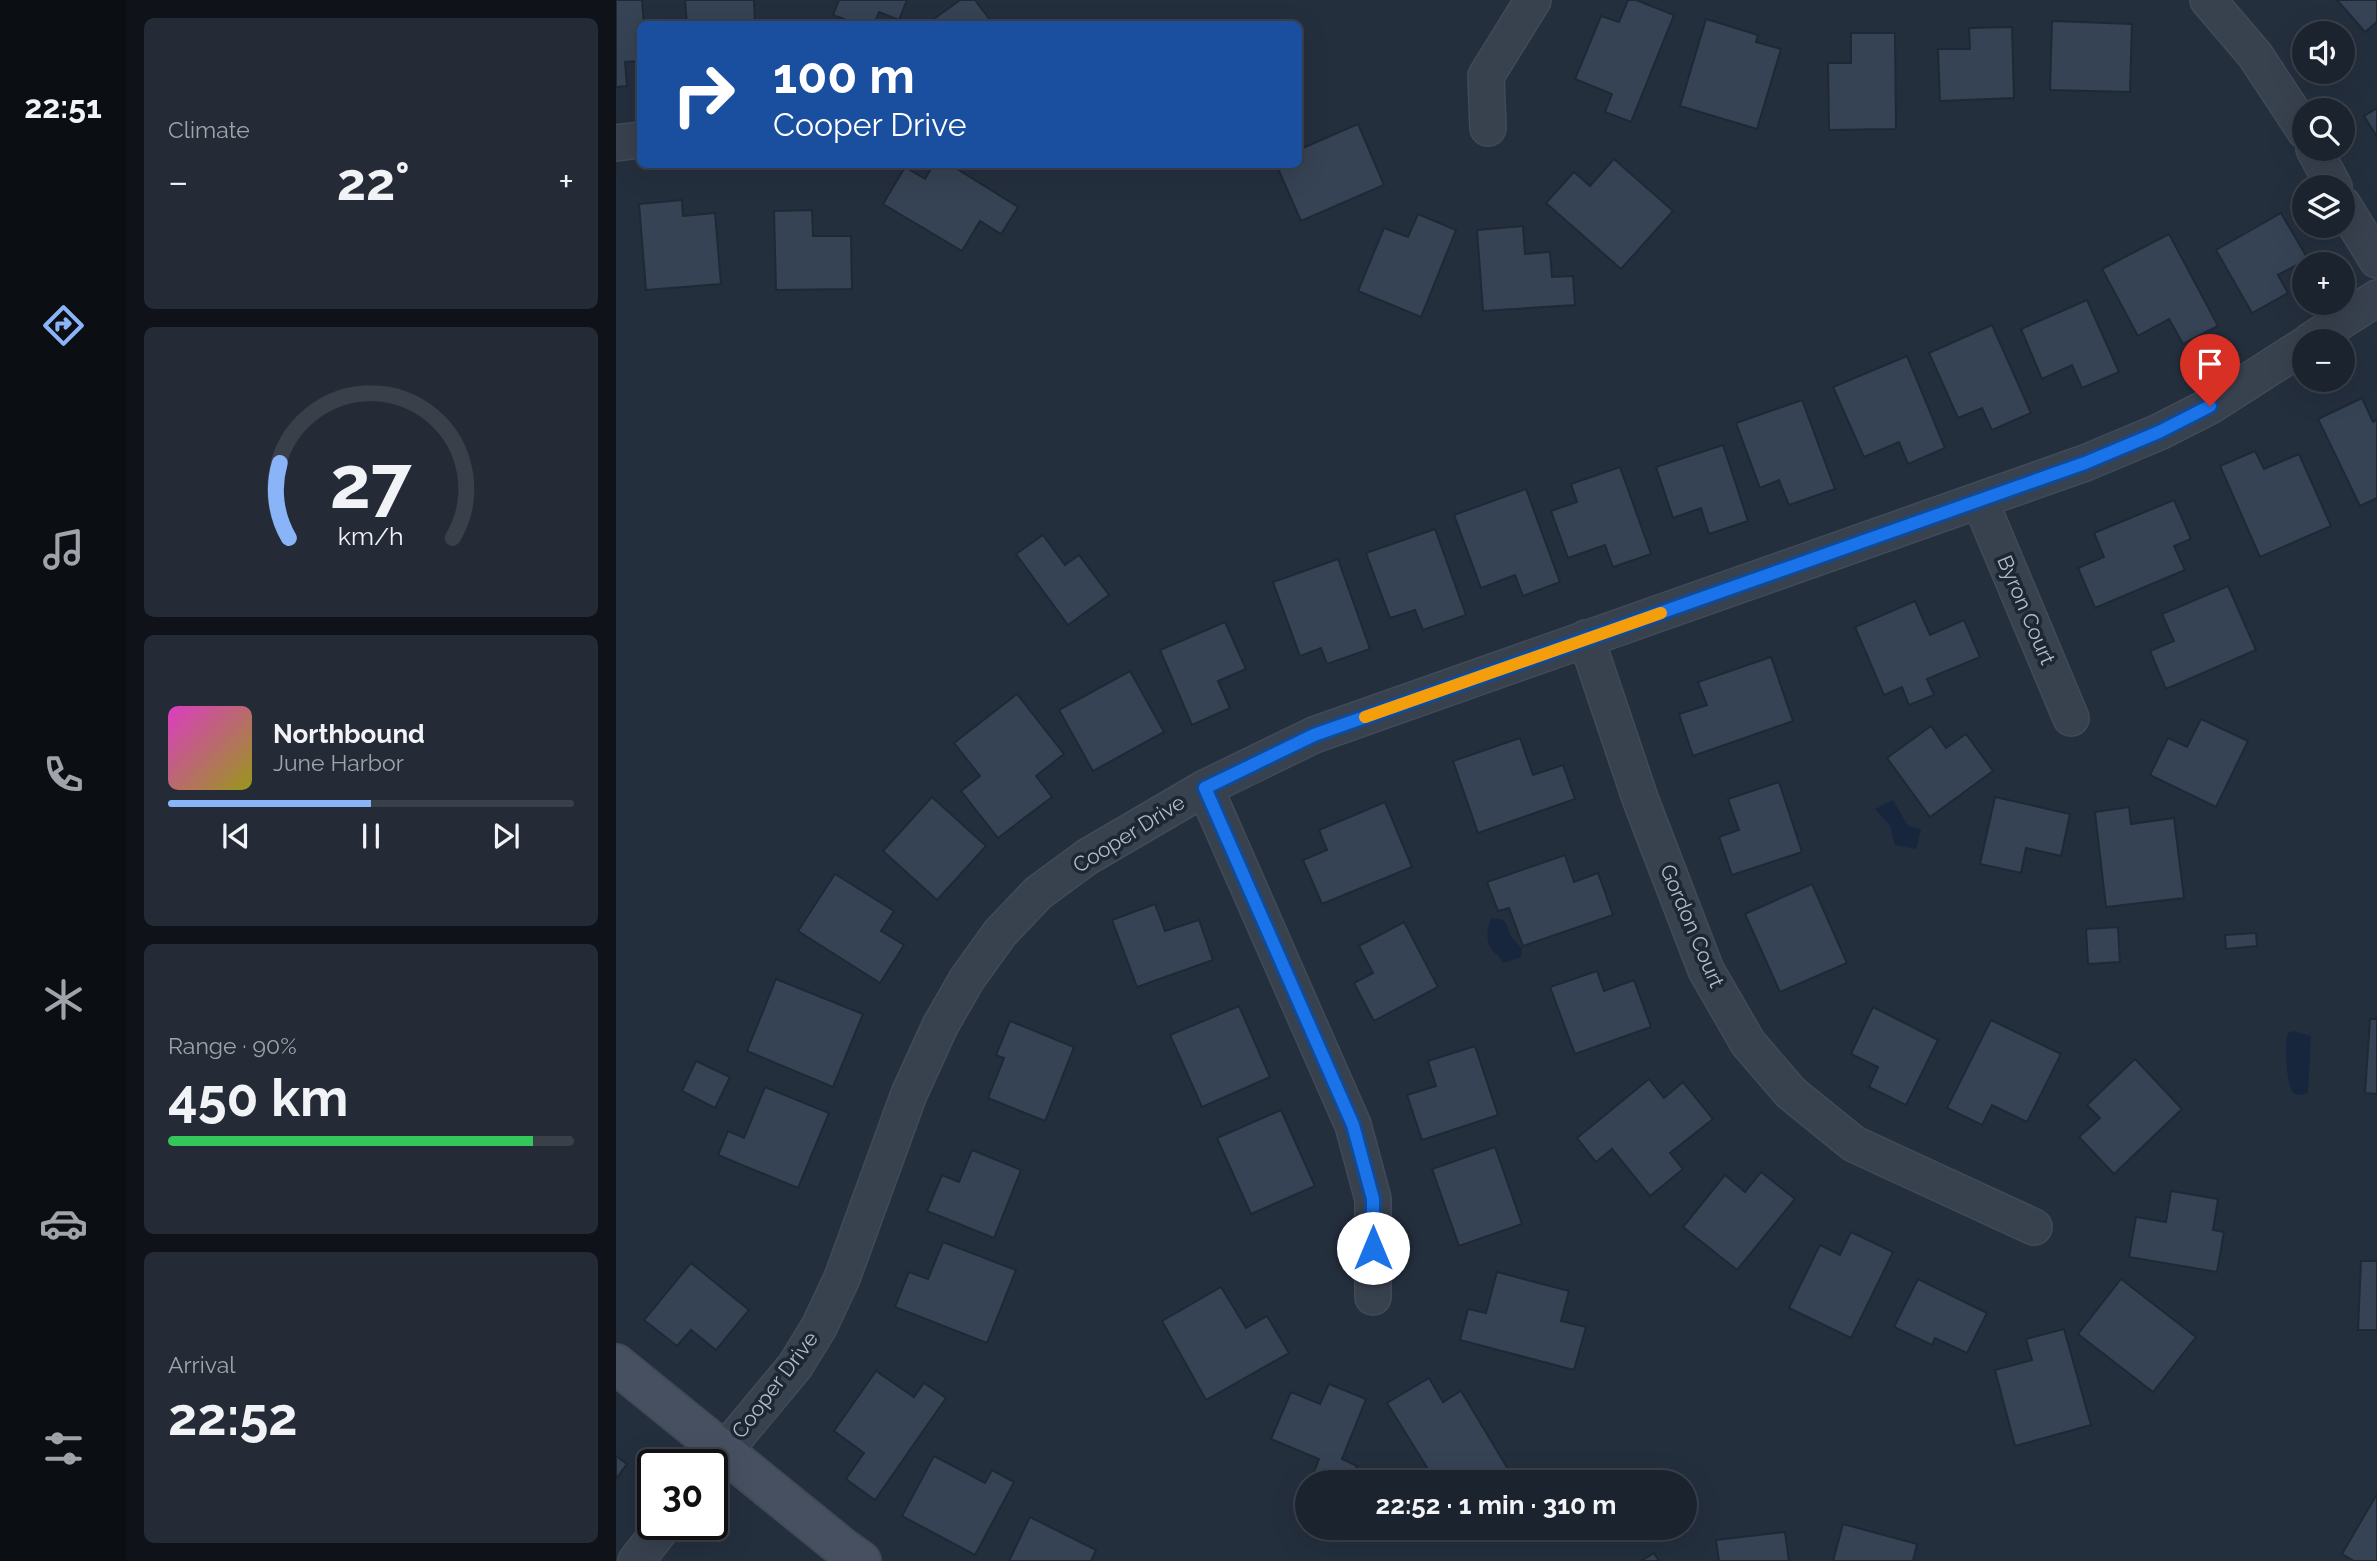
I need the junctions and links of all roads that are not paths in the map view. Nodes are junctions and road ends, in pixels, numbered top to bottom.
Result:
1 (1533, 0) edge
2 (2208, 0) edge
3 (2292, 111) edge
4 (1488, 128) dead end
5 (637, 140) edge
6 (616, 143) edge
7 (2355, 224) edge
8 (2377, 260) edge
9 (2377, 298) edge
10 (2329, 329) edge
11 (2292, 353) edge
12 (1980, 501) junction
13 (1586, 638) junction
14 (2071, 718) dead end
15 (1205, 788) junction
16 (2034, 1227) dead end
17 (1373, 1297) dead end
18 (616, 1364) edge
19 (707, 1449) edge
20 (726, 1449) edge
21 (728, 1466) edge
22 (652, 1540) edge
23 (636, 1561) edge
24 (861, 1561) edge

1 - 4 street
2 - 3 street
5 - 6 street
7 - 8 street
9 - 10 street
11 - 12 street, Cooper Drive
12 - 13 street, Cooper Drive
12 - 14 street, Byron Court
13 - 15 street, Cooper Drive
13 - 16 street, Gordon Court
15 - 17 street
15 - 20 street, Cooper Drive
18 - 19 street
21 - 24 street
22 - 23 street

